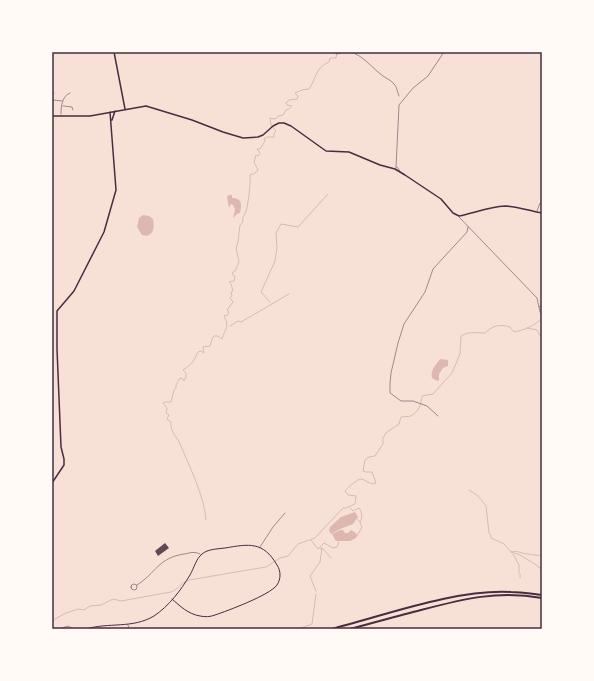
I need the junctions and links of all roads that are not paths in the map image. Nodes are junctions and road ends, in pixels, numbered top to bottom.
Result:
1 (114, 52) edge
2 (444, 52) edge
3 (65, 93) dead end
4 (70, 93) dead end
5 (67, 95) junction
6 (52, 97) edge
7 (53, 100) junction
8 (52, 101) edge
9 (63, 101) junction
10 (62, 106) junction
11 (125, 109) junction
12 (73, 110) dead end
13 (115, 110) junction
14 (110, 112) junction
15 (61, 115) junction
16 (52, 116) edge
17 (111, 122) junction
18 (396, 166) junction
19 (395, 170) junction
20 (401, 172) junction
21 (542, 203) edge
22 (536, 212) junction
23 (542, 213) edge
24 (459, 216) junction
25 (468, 227) junction
26 (542, 305) edge
27 (539, 307) junction
28 (542, 315) edge
29 (438, 416) dead end
30 (52, 483) edge
31 (285, 513) dead end
32 (260, 547) junction
33 (201, 555) junction
34 (137, 586) dead end
35 (542, 595) edge
36 (542, 598) edge
37 (172, 599) junction
38 (128, 625) junction
39 (58, 629) edge
40 (74, 629) edge
41 (86, 629) edge
42 (129, 629) edge
43 (331, 629) edge
44 (350, 629) edge

1 - 11 main road
2 - 18 street
3 - 5 street
4 - 5 street
5 - 9 street
6 - 7 street
7 - 8 street
7 - 9 street
9 - 10 street
10 - 12 street
10 - 15 street
11 - 13 main road
11 - 19 main road
13 - 14 main road
13 - 17 main road
14 - 15 main road
14 - 17 main road
15 - 16 main road
17 - 30 main road
18 - 19 street
18 - 20 street
19 - 20 main road
20 - 24 main road
21 - 22 street
22 - 23 main road
22 - 24 main road
24 - 25 street
25 - 27 street
25 - 29 street
26 - 27 street
27 - 28 street
31 - 32 street
32 - 33 street
32 - 37 street
33 - 34 street
33 - 37 street
35 - 43 highway
36 - 44 highway
37 - 38 street
38 - 41 street
38 - 42 street
39 - 40 street

